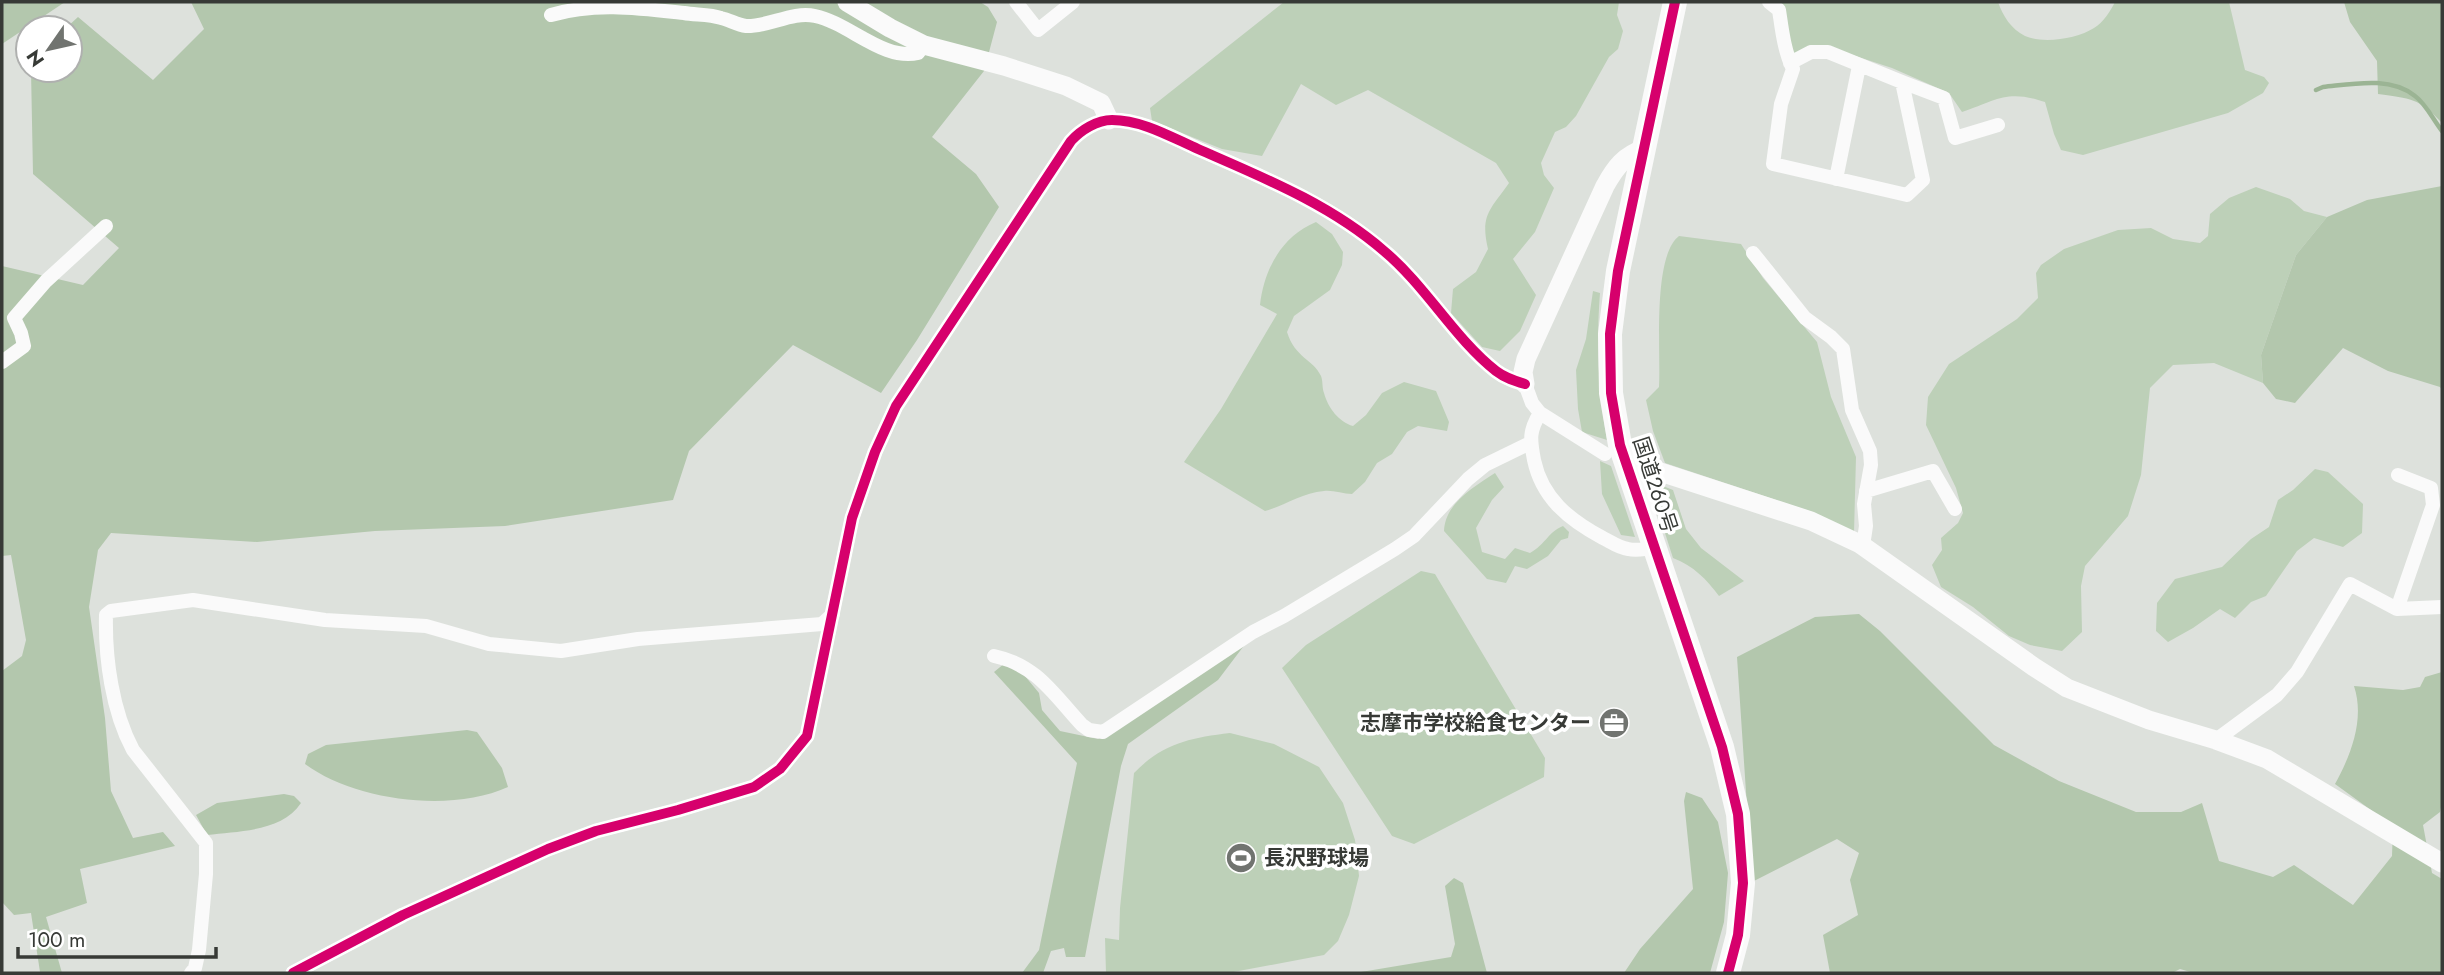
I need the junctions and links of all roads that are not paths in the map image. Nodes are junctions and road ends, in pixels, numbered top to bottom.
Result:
1 (847, 2) edge
2 (1016, 2) edge
3 (1073, 2) edge
4 (1675, 2) edge
5 (1769, 2) edge
6 (551, 15) dead end
7 (924, 44) junction
8 (1790, 63) junction
9 (1859, 66) junction
10 (1902, 82) junction
11 (1110, 120) junction
12 (1998, 125) dead end
13 (1646, 149) junction
14 (1836, 179) junction
15 (106, 226) dead end
16 (1753, 253) dead end
17 (2, 362) edge
18 (1525, 384) junction
19 (1539, 413) junction
20 (1530, 443) junction
21 (1605, 453) dead end
22 (1645, 467) dead end
23 (2398, 475) dead end
24 (1866, 491) junction
25 (1955, 509) dead end
26 (1863, 546) junction
27 (1655, 547) junction
28 (2442, 607) edge
29 (2397, 609) junction
30 (833, 614) junction
31 (994, 656) dead end
32 (2216, 740) junction
33 (2442, 863) edge
34 (191, 973) edge
35 (293, 973) edge
36 (1728, 973) edge

1 - 7 street
2 - 3 street
4 - 13 highway, 国道260号
5 - 8 street
6 - 7 street
7 - 11 street
8 - 9 street
8 - 14 street
9 - 10 street
9 - 14 street
10 - 12 street
10 - 14 street
11 - 18 street
11 - 30 street
13 - 18 street
13 - 27 highway, 国道260号
15 - 17 street
16 - 24 street
18 - 19 street
19 - 20 street
19 - 21 street
20 - 27 street
20 - 31 street
22 - 26 street
23 - 29 street
24 - 25 street
24 - 26 street
26 - 32 street
27 - 36 highway, 国道260号
28 - 29 street
29 - 32 street
30 - 34 street
30 - 35 street
32 - 33 street

